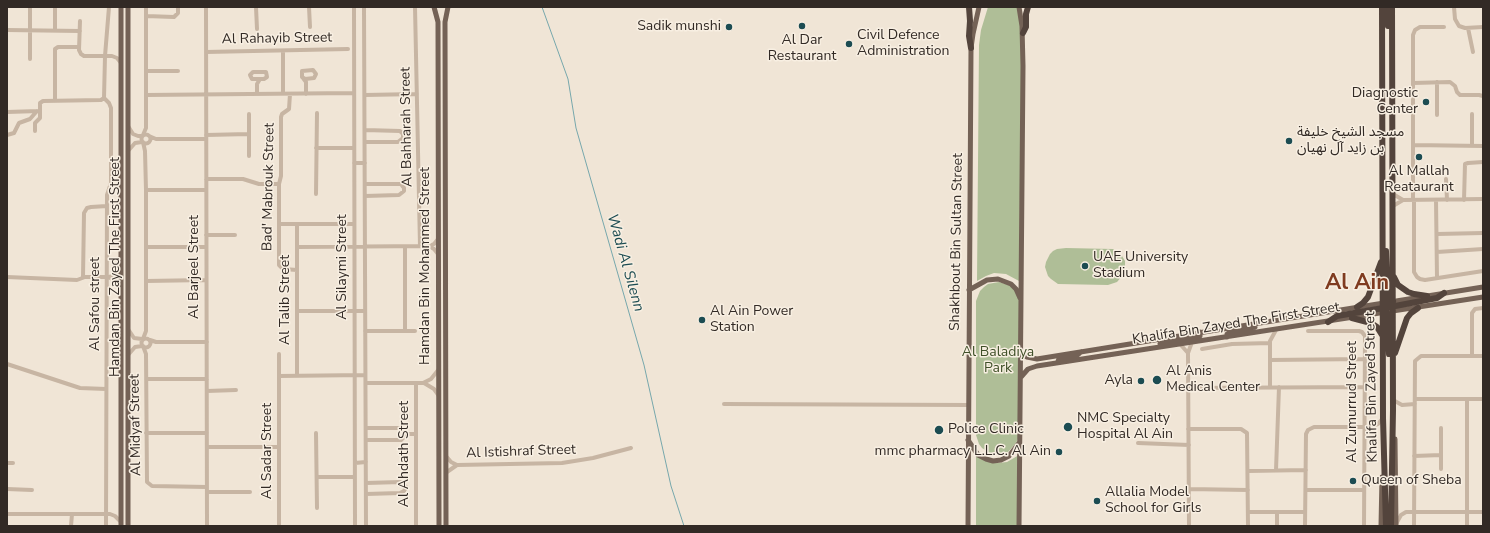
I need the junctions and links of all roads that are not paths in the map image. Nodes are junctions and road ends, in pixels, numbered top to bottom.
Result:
1 (30, 7) edge
2 (55, 7) edge
3 (109, 7) edge
4 (121, 7) edge
5 (128, 7) edge
6 (146, 7) edge
7 (178, 7) edge
8 (206, 7) edge
9 (256, 7) edge
10 (309, 7) edge
11 (354, 7) edge
12 (364, 7) edge
13 (415, 7) edge
14 (434, 7) edge
15 (448, 7) edge
16 (969, 7) edge
17 (979, 7) edge
18 (1019, 7) edge
19 (1028, 7) edge
20 (1382, 7) edge
21 (1388, 7) edge
22 (1392, 7) edge
23 (1397, 7) edge
24 (1454, 7) edge
25 (146, 16) junction
26 (80, 21) dead end
27 (310, 27) dead end
28 (1444, 27) dead end
29 (1483, 27) edge
30 (1392, 28) junction
31 (1468, 28) junction
32 (257, 29) dead end
33 (7, 30) edge
34 (30, 31) junction
35 (55, 31) junction
36 (80, 32) junction
37 (1023, 33) junction
38 (1392, 44) junction
39 (79, 47) junction
40 (121, 48) junction
41 (971, 48) junction
42 (348, 49) dead end
43 (283, 51) junction
44 (206, 52) junction
45 (1473, 52) dead end
46 (105, 56) junction
47 (112, 56) junction
48 (30, 59) dead end
49 (121, 63) junction
50 (146, 71) junction
51 (178, 71) dead end
52 (254, 79) junction
53 (260, 79) junction
54 (306, 80) dead end
55 (1437, 82) junction
56 (1413, 83) junction
57 (257, 84) junction
58 (257, 94) junction
59 (283, 94) junction
60 (290, 94) junction
61 (306, 94) junction
62 (354, 94) junction
63 (417, 94) junction
64 (146, 95) junction
65 (206, 95) junction
66 (365, 95) junction
67 (1483, 96) edge
68 (104, 98) junction
69 (55, 100) junction
70 (1376, 107) dead end
71 (39, 111) junction
72 (7, 112) edge
73 (317, 113) dead end
74 (249, 114) dead end
75 (1383, 114) junction
76 (1472, 114) dead end
77 (1437, 115) dead end
78 (128, 126) junction
79 (146, 128) junction
80 (365, 130) junction
81 (35, 131) dead end
82 (249, 134) junction
83 (7, 135) edge
84 (143, 135) junction
85 (149, 136) junction
86 (206, 137) junction
87 (156, 139) junction
88 (142, 142) junction
89 (149, 142) junction
90 (365, 142) junction
91 (1413, 145) junction
92 (1472, 146) junction
93 (1483, 146) edge
94 (316, 148) junction
95 (354, 148) junction
96 (145, 150) junction
97 (128, 151) junction
98 (249, 156) dead end
99 (1483, 162) edge
100 (354, 163) junction
101 (365, 163) junction
102 (206, 179) junction
103 (1446, 179) dead end
104 (279, 184) junction
105 (365, 184) junction
106 (146, 190) junction
107 (206, 190) junction
108 (316, 194) dead end
109 (1393, 194) junction
110 (365, 196) junction
111 (1403, 200) junction
112 (1414, 200) junction
113 (1436, 200) junction
114 (1447, 200) junction
115 (1464, 200) junction
116 (1483, 200) edge
117 (108, 206) junction
118 (1393, 206) junction
119 (279, 224) junction
120 (297, 224) junction
121 (354, 224) junction
122 (1483, 233) edge
123 (1436, 234) junction
124 (206, 235) junction
125 (235, 235) dead end
126 (438, 239) junction
127 (1383, 244) junction
128 (405, 246) junction
129 (420, 246) junction
130 (429, 246) junction
131 (146, 247) junction
132 (206, 247) junction
133 (297, 247) junction
134 (354, 247) junction
135 (365, 247) junction
136 (1483, 249) edge
137 (1437, 252) junction
138 (438, 254) junction
139 (1383, 257) junction
140 (121, 269) junction
141 (297, 270) junction
142 (1483, 271) edge
143 (1393, 274) junction
144 (7, 276) edge
145 (83, 277) junction
146 (108, 277) junction
147 (1437, 278) junction
148 (206, 280) junction
149 (146, 281) junction
150 (1483, 287) edge
151 (121, 288) junction
152 (969, 290) junction
153 (1444, 293) junction
154 (1428, 296) junction
155 (1483, 297) edge
156 (1021, 299) junction
157 (1357, 307) junction
158 (1388, 307) junction
159 (1418, 308) junction
160 (1483, 308) edge
161 (297, 311) junction
162 (354, 311) junction
163 (365, 311) junction
164 (1352, 318) junction
165 (1264, 322) junction
166 (1328, 322) junction
167 (128, 329) junction
168 (1276, 330) junction
169 (146, 331) junction
170 (366, 331) junction
171 (405, 331) junction
172 (415, 331) dead end
173 (1209, 331) junction
174 (1308, 331) dead end
175 (1200, 332) junction
176 (1262, 332) junction
177 (1383, 336) junction
178 (1224, 337) junction
179 (143, 339) junction
180 (149, 340) junction
181 (156, 342) junction
182 (207, 342) junction
183 (1192, 342) junction
184 (1270, 342) junction
185 (1180, 344) junction
186 (143, 346) junction
187 (149, 346) junction
188 (1202, 349) dead end
189 (1082, 351) junction
190 (1139, 351) junction
191 (1020, 353) junction
192 (1188, 353) junction
193 (146, 354) junction
194 (279, 354) dead end
195 (128, 355) junction
196 (1472, 356) junction
197 (1483, 356) edge
198 (1365, 359) junction
199 (1270, 360) junction
200 (1393, 360) junction
201 (1057, 363) junction
202 (7, 364) edge
203 (1393, 368) junction
204 (438, 369) junction
205 (354, 375) junction
206 (366, 375) junction
207 (279, 376) junction
208 (297, 376) junction
209 (1020, 378) junction
210 (146, 379) junction
211 (207, 379) junction
212 (366, 383) junction
213 (416, 383) junction
214 (424, 383) junction
215 (1270, 387) junction
216 (1279, 387) junction
217 (1365, 387) junction
218 (1188, 388) junction
219 (106, 389) junction
220 (236, 390) dead end
221 (207, 391) junction
222 (438, 396) junction
223 (1415, 398) junction
224 (1468, 399) junction
225 (1483, 399) edge
226 (1393, 400) junction
227 (724, 404) dead end
228 (1415, 404) junction
229 (968, 405) junction
230 (1393, 410) junction
231 (1383, 418) junction
232 (1365, 427) junction
233 (366, 428) junction
234 (1441, 428) dead end
235 (1188, 430) junction
236 (316, 432) dead end
237 (146, 433) junction
238 (207, 433) junction
239 (405, 434) junction
240 (416, 434) junction
241 (968, 439) junction
242 (366, 440) junction
243 (1020, 442) junction
244 (1138, 443) dead end
245 (1189, 445) junction
246 (207, 447) junction
247 (279, 447) junction
248 (632, 448) dead end
249 (1384, 448) junction
250 (1441, 455) junction
251 (446, 456) junction
252 (1414, 456) junction
253 (366, 462) junction
254 (12, 463) dead end
255 (355, 463) junction
256 (7, 464) edge
257 (457, 464) junction
258 (1276, 470) junction
259 (1306, 470) junction
260 (1441, 470) dead end
261 (1248, 471) junction
262 (447, 472) junction
263 (316, 477) junction
264 (355, 477) junction
265 (366, 483) junction
266 (207, 487) junction
267 (7, 489) edge
268 (1189, 489) junction
269 (32, 490) dead end
270 (1248, 490) junction
271 (1306, 490) junction
272 (1364, 490) junction
273 (207, 492) junction
274 (250, 492) dead end
275 (366, 494) junction
276 (1396, 505) junction
277 (121, 507) junction
278 (317, 508) dead end
279 (1248, 512) junction
280 (1277, 512) junction
281 (1306, 512) junction
282 (1406, 512) junction
283 (1414, 512) junction
284 (1468, 512) junction
285 (1483, 512) edge
286 (7, 514) edge
287 (72, 514) junction
288 (108, 514) junction
289 (121, 524) edge
290 (438, 525) edge
291 (71, 526) edge
292 (106, 526) edge
293 (129, 526) edge
294 (207, 526) edge
295 (279, 526) edge
296 (355, 526) edge
297 (366, 526) edge
298 (416, 526) edge
299 (446, 526) edge
300 (968, 526) edge
301 (1020, 526) edge
302 (1189, 526) edge
303 (1248, 526) edge
304 (1277, 526) edge
305 (1305, 526) edge
306 (1364, 526) edge
307 (1381, 526) edge
308 (1386, 526) edge
309 (1394, 526) edge
310 (1414, 526) edge
311 (1467, 526) edge

1 - 34 street
2 - 35 street
3 - 46 street
4 - 40 main road, Hamdan Bin Zayed The First Street
5 - 78 main road, Hamdan Bin Zayed The First Street
6 - 25 street
7 - 25 street
8 - 44 street, Al Barjeel Street
9 - 32 street
10 - 27 street
11 - 62 street, Al Silaymi Street
12 - 66 street, Al Silaymi Street
13 - 63 street, Al Bahharah Street
14 - 126 main road, Hamdan Bin Mohammed Street
15 - 251 main road, Hamdan Bin Mohammed Street
16 - 41 highway
17 - 41 main road, Shakhbout Bin Sultan Street
18 - 37 main road
19 - 37 highway
20 - 75 highway, Khalifa Bin Zayed Street
21 - 38 highway
22 - 30 highway, Khalifa Bin Zayed Street
23 - 30 highway
24 - 31 street
25 - 50 street
26 - 36 street
28 - 56 street
29 - 31 street
30 - 38 highway, Khalifa Bin Zayed Street
31 - 45 street
33 - 34 street
34 - 35 street
34 - 48 street
35 - 36 street
36 - 39 street
37 - 156 main road
38 - 109 highway, Khalifa Bin Zayed Street
39 - 46 street
39 - 69 street
40 - 47 street
40 - 49 main road, Hamdan Bin Zayed The First Street
41 - 152 main road, Shakhbout Bin Sultan Street
42 - 43 street, Al Rahayib Street
43 - 44 street, Al Rahayib Street
43 - 59 street
44 - 65 street, Al Barjeel Street
46 - 47 street
46 - 68 street
47 - 49 street
49 - 140 main road, Hamdan Bin Zayed The First Street
50 - 51 street
50 - 64 street
52 - 53 street
52 - 53 street
52 - 57 street
53 - 57 street
54 - 61 street
55 - 56 street
55 - 67 street
55 - 77 street
56 - 91 street
57 - 58 street
58 - 59 street
58 - 65 street
59 - 60 street
60 - 61 street
60 - 104 street, Bad' Mabrouk Street
61 - 62 street
62 - 95 street, Al Silaymi Street
63 - 66 street
63 - 129 street, Al Bahharah Street
64 - 65 street
64 - 79 street
65 - 86 street, Al Barjeel Street
66 - 80 street, Al Silaymi Street
68 - 69 street
68 - 117 street, Al Safou street
69 - 71 street
70 - 75 highway
71 - 72 street
71 - 81 street
71 - 83 street
73 - 94 street
74 - 82 street
75 - 127 highway, Khalifa Bin Zayed Street
76 - 92 street
78 - 84 street
78 - 97 main road, Hamdan Bin Zayed The First Street
79 - 84 street
79 - 85 street
80 - 90 street, Al Silaymi Street
80 - 90 street
82 - 86 street
82 - 98 street
84 - 85 street
84 - 88 street
85 - 87 street
85 - 89 street
86 - 87 street
86 - 102 street, Al Barjeel Street
87 - 89 street
88 - 89 street
88 - 96 street
88 - 97 street
89 - 96 street
90 - 101 street, Al Silaymi Street
91 - 92 street
91 - 112 street
92 - 93 street
94 - 95 street
94 - 108 street
95 - 100 street, Al Silaymi Street
96 - 106 street
97 - 167 main road, Hamdan Bin Zayed The First Street
99 - 115 street
100 - 101 street
100 - 121 street, Al Silaymi Street
101 - 105 street, Al Silaymi Street
102 - 104 street
102 - 107 street, Al Barjeel Street
103 - 114 street
104 - 119 street, Bad' Mabrouk Street
105 - 110 street, Al Silaymi Street
105 - 110 street
106 - 107 street
106 - 131 street
107 - 124 street, Al Barjeel Street
109 - 111 street
109 - 118 highway, Khalifa Bin Zayed Street
110 - 135 street, Al Silaymi Street
111 - 112 street
111 - 118 street
112 - 113 street
112 - 147 street
113 - 114 street
113 - 123 street
114 - 115 street
115 - 116 street
117 - 145 street
117 - 146 street, Al Safou street
118 - 143 highway, Khalifa Bin Zayed Street
119 - 120 street
119 - 141 street, Bad' Mabrouk Street
120 - 121 street
120 - 133 street, Al Talib Street
121 - 134 street, Al Silaymi Street
122 - 123 street
123 - 137 street
124 - 125 street
124 - 132 street, Al Barjeel Street
126 - 130 street
126 - 138 main road, Hamdan Bin Mohammed Street
127 - 139 highway, Khalifa Bin Zayed Street
127 - 158 highway
128 - 129 street
128 - 135 street
128 - 171 street
129 - 130 street
130 - 138 street
131 - 132 street
131 - 149 street
132 - 148 street, Al Barjeel Street
133 - 134 street
133 - 141 street, Al Talib Street
134 - 135 street
134 - 162 street, Al Silaymi Street
135 - 163 street, Al Silaymi Street
136 - 137 street
137 - 147 street
138 - 204 main road, Hamdan Bin Mohammed Street
139 - 157 highway
139 - 158 highway, Khalifa Bin Zayed Street
140 - 146 street
140 - 151 main road, Hamdan Bin Zayed The First Street
141 - 161 street, Al Talib Street
142 - 147 street
143 - 154 highway
143 - 158 highway, Khalifa Bin Zayed Street
144 - 145 street
145 - 146 street
146 - 151 street
146 - 219 street, Al Safou street
148 - 149 street
148 - 182 street, Al Barjeel Street
149 - 169 street
150 - 153 main road, Khalifa Bin Zayed The First Street
151 - 277 main road, Hamdan Bin Zayed The First Street
152 - 156 main road
152 - 229 main road, Shakhbout Bin Sultan Street
153 - 154 main road, Khalifa Bin Zayed The First Street
153 - 158 highway
154 - 158 main road, Khalifa Bin Zayed The First Street
155 - 159 main road, Khalifa Bin Zayed The First Street
156 - 191 main road
157 - 158 main road, Khalifa Bin Zayed The First Street
157 - 165 main road, Khalifa Bin Zayed The First Street
158 - 159 main road, Khalifa Bin Zayed The First Street
158 - 164 main road, Khalifa Bin Zayed The First Street
158 - 166 highway
158 - 177 highway, Khalifa Bin Zayed Street
158 - 200 highway, Khalifa Bin Zayed Street
158 - 203 highway
159 - 200 highway
160 - 196 street
161 - 162 street
161 - 208 street, Al Talib Street
162 - 163 street
162 - 205 street, Al Silaymi Street
163 - 170 street, Al Silaymi Street
164 - 166 main road, Khalifa Bin Zayed The First Street
164 - 177 highway
165 - 173 main road, Khalifa Bin Zayed The First Street
165 - 178 main road
166 - 168 main road, Khalifa Bin Zayed The First Street
167 - 179 street
167 - 195 main road, Hamdan Bin Zayed The First Street
168 - 176 main road, Khalifa Bin Zayed The First Street
168 - 184 street
169 - 179 street
169 - 180 street
170 - 171 street
170 - 206 street, Al Silaymi Street
171 - 172 street
173 - 175 main road, Khalifa Bin Zayed The First Street
173 - 178 main road
174 - 198 street, Al Zumurrud Street
175 - 189 main road, Khalifa Bin Zayed The First Street
175 - 190 main road
176 - 178 main road, Khalifa Bin Zayed The First Street
176 - 184 street
177 - 231 highway, Khalifa Bin Zayed Street
178 - 183 main road, Khalifa Bin Zayed The First Street
179 - 180 street
179 - 186 street
180 - 181 street
180 - 187 street
181 - 182 street
181 - 187 street
182 - 211 street, Al Barjeel Street
183 - 185 main road, Khalifa Bin Zayed The First Street
183 - 192 street
184 - 188 street
184 - 199 street
185 - 190 main road, Khalifa Bin Zayed The First Street
185 - 192 street
186 - 187 street
186 - 193 street, Al Midyaf Street
186 - 195 street
187 - 193 street, Al Midyaf Street
189 - 191 main road, Khalifa Bin Zayed The First Street
189 - 201 main road
190 - 201 main road, Khalifa Bin Zayed The First Street
191 - 209 main road
192 - 218 street
193 - 210 street, Al Midyaf Street
194 - 207 street, Al Sadar Street
195 - 293 main road, Hamdan Bin Zayed The First Street
196 - 197 street
196 - 223 street
198 - 199 street
198 - 217 street, Al Zumurrud Street
199 - 215 street
200 - 203 highway, Khalifa Bin Zayed Street
201 - 209 main road, Khalifa Bin Zayed The First Street
202 - 219 street
203 - 226 highway, Khalifa Bin Zayed Street
204 - 214 street
204 - 222 main road, Hamdan Bin Mohammed Street
205 - 206 street
205 - 208 street
205 - 255 street, Al Silaymi Street
206 - 212 street, Al Silaymi Street
207 - 208 street
207 - 247 street, Al Sadar Street
209 - 243 main road
210 - 211 street
210 - 237 street, Al Midyaf Street
211 - 221 street, Al Barjeel Street
212 - 213 street
212 - 233 street, Al Silaymi Street
213 - 214 street
213 - 240 street, Al Ahdath Street
214 - 222 street
215 - 216 street
215 - 218 street
216 - 217 street
216 - 258 street
217 - 232 street, Al Zumurrud Street
218 - 235 street
219 - 288 street, Al Safou street
220 - 221 street
221 - 238 street, Al Barjeel Street
222 - 290 main road, Hamdan Bin Mohammed Street
223 - 224 street
223 - 228 street
224 - 225 street
224 - 284 street
226 - 228 street
226 - 230 highway, Khalifa Bin Zayed Street
227 - 229 street
228 - 252 street
229 - 241 main road, Shakhbout Bin Sultan Street
230 - 276 main road
230 - 309 highway, Khalifa Bin Zayed Street
231 - 232 street
231 - 249 highway, Khalifa Bin Zayed Street
232 - 259 street
232 - 272 street, Al Zumurrud Street
233 - 239 street
233 - 242 street, Al Silaymi Street
234 - 250 street
235 - 245 street
235 - 261 street
236 - 263 street
237 - 238 street
237 - 266 street, Al Midyaf Street
238 - 246 street, Al Barjeel Street
239 - 240 street
239 - 242 street
240 - 298 street, Al Ahdath Street
241 - 243 main road
241 - 300 main road, Shakhbout Bin Sultan Street
242 - 253 street, Al Silaymi Street
243 - 301 main road
244 - 245 street
245 - 268 street
246 - 247 street
246 - 266 street, Al Barjeel Street
247 - 295 street, Al Sadar Street
248 - 257 street, Al Istishraf Street
249 - 307 main road
249 - 308 highway, Khalifa Bin Zayed Street
250 - 252 street
250 - 260 street
251 - 257 street, Al Istishraf Street
251 - 262 main road, Hamdan Bin Mohammed Street
252 - 283 street
253 - 255 street
253 - 265 street, Al Silaymi Street
254 - 256 street
255 - 264 street, Al Silaymi Street
257 - 262 street, Al Istishraf Street
258 - 259 street
258 - 261 street
259 - 271 street
261 - 270 street
262 - 299 main road, Hamdan Bin Mohammed Street
263 - 264 street
263 - 278 street
264 - 296 street, Al Silaymi Street
265 - 275 street, Al Silaymi Street
265 - 275 street
266 - 273 street, Al Barjeel Street
267 - 269 street
268 - 270 street
268 - 302 street
270 - 279 street
271 - 272 street
271 - 281 street
272 - 306 street, Al Zumurrud Street
273 - 274 street
273 - 294 street, Al Barjeel Street
275 - 297 street, Al Silaymi Street
276 - 282 street
276 - 309 main road
277 - 288 street
277 - 289 main road, Hamdan Bin Zayed The First Street
279 - 280 street
279 - 303 street
280 - 281 street
280 - 304 street
281 - 305 street
282 - 283 street
282 - 309 street
283 - 284 street
283 - 310 street
284 - 285 street
284 - 311 street
286 - 287 street
287 - 288 street
287 - 291 street
288 - 289 street
288 - 292 street, Al Safou street

